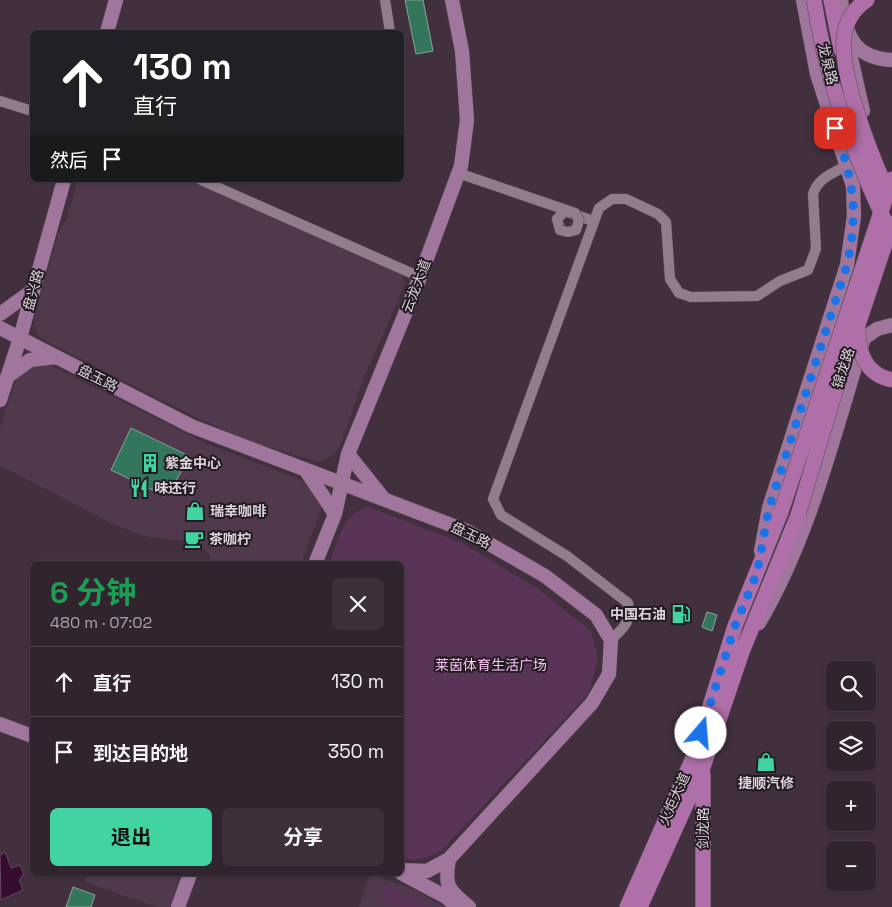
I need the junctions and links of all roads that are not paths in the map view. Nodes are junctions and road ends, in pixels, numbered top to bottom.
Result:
1 (116, 0) edge
2 (385, 0) edge
3 (452, 0) edge
4 (802, 0) edge
5 (814, 0) edge
6 (830, 0) edge
7 (841, 0) edge
8 (867, 0) edge
9 (845, 29) junction
10 (107, 30) edge
11 (390, 30) edge
12 (892, 60) edge
13 (844, 63) junction
14 (0, 101) edge
15 (30, 110) edge
16 (846, 166) junction
17 (458, 173) junction
18 (892, 179) edge
19 (63, 182) edge
20 (206, 182) edge
21 (892, 200) edge
22 (593, 221) junction
23 (892, 223) edge
24 (892, 237) edge
25 (420, 277) junction
26 (32, 291) junction
27 (0, 314) edge
28 (892, 325) edge
29 (0, 328) edge
30 (861, 332) junction
31 (20, 338) junction
32 (58, 357) junction
33 (818, 362) junction
34 (853, 372) junction
35 (8, 377) junction
36 (892, 380) edge
37 (0, 400) edge
38 (348, 454) junction
39 (305, 469) junction
40 (342, 483) junction
41 (384, 499) junction
42 (335, 514) junction
43 (798, 515) joint
44 (316, 561) edge
45 (757, 573) junction
46 (611, 640) junction
47 (742, 652) junction
48 (0, 724) edge
49 (30, 735) edge
50 (696, 751) junction
51 (703, 767) junction
52 (449, 859) junction
53 (404, 871) edge
54 (404, 873) edge
55 (189, 876) edge
56 (178, 907) edge
57 (458, 907) edge
58 (468, 907) edge
59 (627, 907) edge
60 (640, 907) edge
61 (703, 907) edge

1 - 10 street
2 - 11 street
3 - 17 street, 云龙大道
4 - 16 street
5 - 24 main road, 龙泉路, bridge
6 - 13 main road, 龙泉路, bridge
7 - 9 street
8 - 13 main road, bridge
9 - 12 street
9 - 30 street
13 - 21 main road, 龙泉路, bridge
14 - 15 street
16 - 22 street
16 - 33 street
17 - 22 street, bridge
17 - 25 street, 云龙大道
18 - 45 main road, 火炬大道, bridge
19 - 26 street, 盘兴路
20 - 25 street
22 - 46 street
23 - 30 main road, 锦龙路, bridge
25 - 38 street, 云龙大道
26 - 27 street
26 - 31 street, 盘兴路
28 - 30 street
29 - 31 street, 盘玉路
30 - 34 street
30 - 36 main road, bridge
30 - 43 main road, 锦龙路, bridge
31 - 32 street, 盘玉路
31 - 35 street, 盘兴路
32 - 35 street
32 - 39 street, 盘玉路
33 - 34 street
33 - 45 street
34 - 47 street
35 - 37 street, 盘兴路
38 - 40 street, 云龙大道
38 - 41 street
39 - 40 street, 盘玉路
39 - 42 street
40 - 41 street, 盘玉路
40 - 42 street, 云龙大道
41 - 46 street, 盘玉路
42 - 44 street, 云龙大道
43 - 47 main road, 火炬大道
45 - 50 main road, 火炬大道
46 - 52 street
47 - 51 main road, 火炬大道
48 - 49 street
50 - 51 main road, 剑龙路
50 - 59 main road, 火炬大道
51 - 60 main road, 火炬大道
51 - 61 main road, 剑龙路
52 - 53 street
52 - 58 street
54 - 57 street
55 - 56 street

